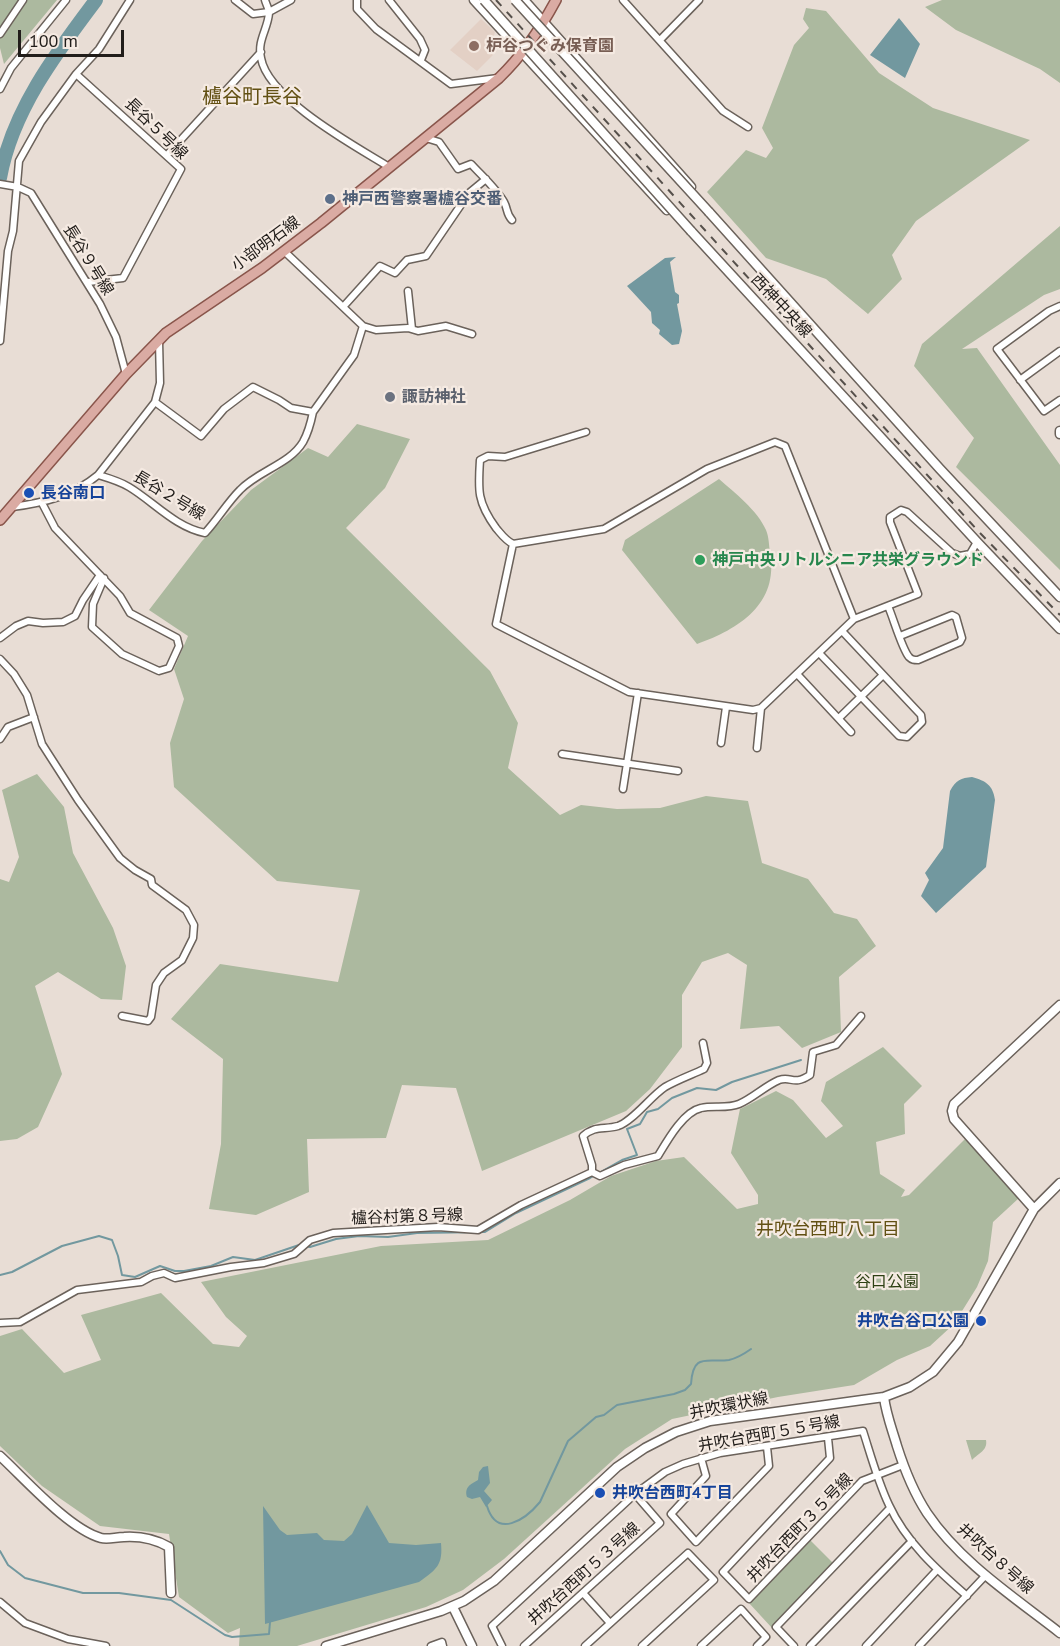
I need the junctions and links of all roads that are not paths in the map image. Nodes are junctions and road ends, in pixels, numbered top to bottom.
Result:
1 (23, 0) edge
2 (66, 0) edge
3 (130, 0) edge
4 (235, 0) edge
5 (265, 0) edge
6 (291, 0) edge
7 (357, 0) edge
8 (389, 0) edge
9 (474, 0) edge
10 (484, 0) edge
11 (515, 0) edge
12 (524, 0) edge
13 (556, 0) edge
14 (623, 0) edge
15 (699, 0) edge
16 (269, 12) junction
17 (544, 21) junction
18 (0, 34) edge
19 (660, 40) junction
20 (261, 52) junction
21 (521, 52) junction
22 (421, 60) junction
23 (76, 74) junction
24 (499, 78) junction
25 (0, 89) edge
26 (748, 127) dead end
27 (426, 138) junction
28 (167, 155) junction
29 (389, 167) junction
30 (486, 179) junction
31 (0, 184) edge
32 (18, 187) junction
33 (512, 220) dead end
34 (284, 251) junction
35 (761, 269) junction
36 (88, 282) junction
37 (743, 287) junction
38 (408, 291) dead end
39 (1060, 306) edge
40 (343, 307) junction
41 (363, 326) junction
42 (412, 329) junction
43 (472, 334) dead end
44 (0, 341) edge
45 (159, 341) junction
46 (1060, 351) edge
47 (126, 374) junction
48 (1020, 380) junction
49 (1060, 400) edge
50 (154, 402) junction
51 (313, 412) junction
52 (585, 432) dead end
53 (98, 475) junction
54 (42, 503) junction
55 (10, 508) junction
56 (0, 520) edge
57 (977, 542) junction
58 (513, 544) junction
59 (102, 576) junction
60 (1060, 597) edge
61 (888, 606) junction
62 (854, 619) junction
63 (1060, 629) edge
64 (842, 631) junction
65 (900, 636) junction
66 (0, 638) edge
67 (819, 652) junction
68 (0, 659) edge
69 (797, 674) junction
70 (883, 675) junction
71 (638, 693) junction
72 (860, 697) junction
73 (726, 707) junction
74 (761, 708) junction
75 (34, 717) junction
76 (839, 718) junction
77 (851, 732) dead end
78 (0, 739) edge
79 (721, 743) dead end
80 (757, 748) dead end
81 (562, 754) dead end
82 (627, 762) junction
83 (678, 771) dead end
84 (623, 789) dead end
85 (1060, 1005) edge
86 (122, 1016) dead end
87 (861, 1016) dead end
88 (702, 1043) dead end
89 (595, 1173) junction
90 (1060, 1183) edge
91 (1034, 1209) junction
92 (0, 1323) edge
93 (884, 1397) junction
94 (828, 1438) junction
95 (767, 1446) junction
96 (0, 1456) edge
97 (701, 1458) junction
98 (903, 1465) junction
99 (877, 1475) junction
100 (635, 1494) junction
101 (890, 1508) junction
102 (912, 1541) junction
103 (937, 1570) junction
104 (986, 1575) junction
105 (171, 1593) dead end
106 (583, 1593) junction
107 (967, 1596) junction
108 (0, 1602) edge
109 (453, 1607) junction
110 (610, 1623) junction
111 (1060, 1633) edge
112 (106, 1646) edge
113 (326, 1646) edge
114 (431, 1646) edge
115 (443, 1646) edge
116 (472, 1646) edge
117 (502, 1646) edge
118 (524, 1646) edge
119 (585, 1646) edge
120 (642, 1646) edge
121 (701, 1646) edge
122 (757, 1646) edge
123 (794, 1646) edge
124 (810, 1646) edge
125 (866, 1646) edge
126 (919, 1646) edge

1 - 18 street
2 - 25 street
3 - 23 street
4 - 16 street
5 - 16 street
6 - 16 street
7 - 22 street
8 - 22 street
9 - 21 street
10 - 37 street, 西神中央線, bridge
11 - 35 street, 西神中央線, bridge
12 - 17 street
13 - 17 main road, 小部明石線
14 - 19 street
15 - 19 street
16 - 20 street
17 - 21 main road, 小部明石線
17 - 35 street
19 - 26 street
20 - 28 street
20 - 29 street
21 - 24 main road, 小部明石線
21 - 37 street
22 - 24 street
23 - 28 street, 長谷５号線
23 - 32 street
24 - 27 main road, 小部明石線
27 - 29 main road, 小部明石線
27 - 30 street
28 - 36 street, 長谷５号線
29 - 34 main road, 小部明石線
30 - 33 street
30 - 40 street
31 - 32 street
32 - 36 street, 長谷９号線
32 - 44 street
34 - 40 street
34 - 45 main road, 小部明石線
35 - 60 street, 西神中央線
36 - 47 street, 長谷９号線
37 - 57 street, 西神中央線
38 - 42 street
39 - 48 street
40 - 41 street
41 - 42 street
41 - 51 street
42 - 43 street
45 - 47 main road, 小部明石線
45 - 50 street
46 - 48 street
47 - 55 main road, 小部明石線
48 - 49 street
50 - 51 street
50 - 53 street
51 - 53 street, 長谷２号線
52 - 58 street
53 - 54 street
54 - 55 street
54 - 59 street
55 - 56 main road, 小部明石線
57 - 61 street
57 - 63 street, 西神中央線
58 - 62 street
58 - 71 street
59 - 59 street
59 - 66 street
61 - 62 street
61 - 65 street
62 - 64 street
64 - 67 street
64 - 70 street
65 - 65 street
67 - 69 street
67 - 72 street
68 - 75 street
69 - 74 street
69 - 76 street
70 - 72 street
70 - 72 street
71 - 73 street
71 - 82 street
72 - 76 street
73 - 74 street
73 - 79 street
74 - 80 street
75 - 78 street
75 - 86 street
76 - 77 street
81 - 82 street
82 - 83 street
82 - 84 street
85 - 91 street
87 - 89 street, 櫨谷村第８号線
88 - 89 street
89 - 92 street, 櫨谷村第８号線
90 - 91 street, 井吹環状線
91 - 93 street, 井吹環状線
93 - 98 street, 井吹台８号線
93 - 109 street, 井吹環状線
94 - 95 street, 井吹台西町５５号線
94 - 99 street, 井吹台西町５５号線
94 - 99 street, 井吹台西町３５号線
95 - 97 street, 井吹台西町５５号線
95 - 97 street
96 - 105 street
97 - 100 street, 井吹台西町５５号線
98 - 99 street, 井吹台西町３５号線
98 - 104 street, 井吹台８号線
99 - 101 street, 井吹台西町５５号線
100 - 106 street, 井吹台西町５３号線
100 - 117 street, 井吹台西町５５号線
101 - 102 street, 井吹台西町５５号線
101 - 123 street
102 - 103 street, 井吹台西町５５号線
102 - 124 street
103 - 107 street, 井吹台西町５５号線
103 - 125 street
104 - 107 street
104 - 111 street, 井吹台８号線
106 - 110 street
106 - 118 street, 井吹台西町５３号線
107 - 126 street
108 - 112 street
109 - 113 street, 井吹環状線
109 - 116 street
110 - 119 street
110 - 120 street
114 - 115 street
121 - 122 street

